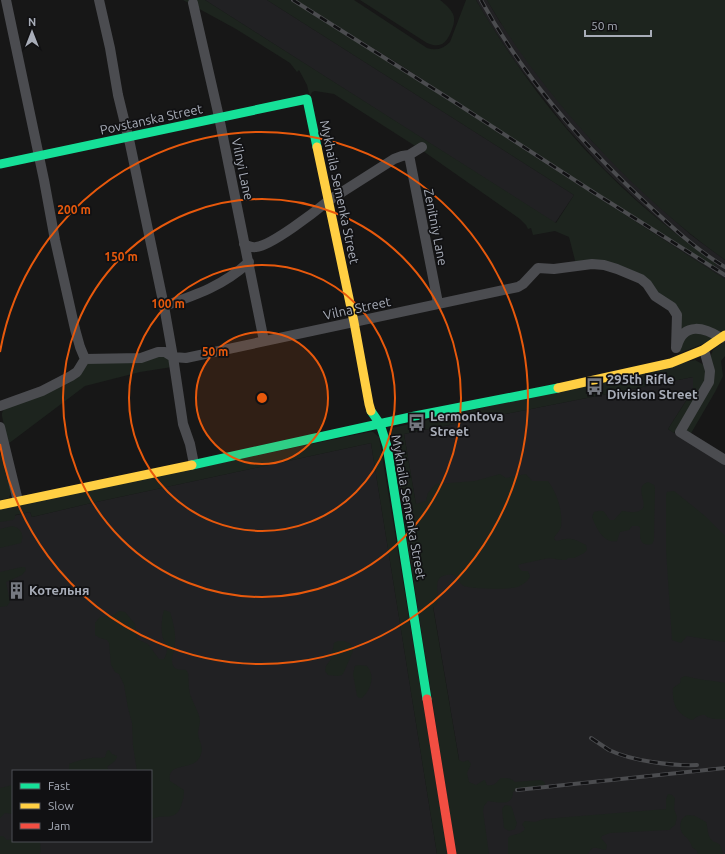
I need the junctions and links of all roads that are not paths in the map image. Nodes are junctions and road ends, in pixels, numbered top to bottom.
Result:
1 (6, 0) edge
2 (99, 0) edge
3 (193, 3) dead end
4 (307, 99) joint
5 (219, 117) junction
6 (128, 137) junction
7 (422, 147) dead end
8 (409, 155) junction
9 (39, 156) junction
10 (0, 164) edge
11 (328, 201) junction
12 (244, 244) junction
13 (248, 262) junction
14 (438, 304) junction
15 (164, 306) junction
16 (354, 322) junction
17 (723, 337) edge
18 (264, 341) junction
19 (676, 348) junction
20 (704, 350) junction
21 (174, 358) junction
22 (85, 359) junction
23 (675, 362) junction
24 (0, 406) edge
25 (380, 424) junction
26 (0, 427) edge
27 (725, 460) edge
28 (194, 464) junction
29 (18, 501) junction
30 (0, 505) edge
31 (452, 854) edge

1 - 9 street
2 - 6 street
3 - 5 street, Vilnyi Lane
4 - 5 street, Povstanska Street
4 - 11 street, Mykhaila Semenka Street
5 - 6 street, Povstanska Street
5 - 12 street, Vilnyi Lane
6 - 9 street, Povstanska Street
6 - 15 street
7 - 8 street
8 - 11 street
8 - 14 street, Zenitniy Lane
9 - 10 street, Povstanska Street
9 - 22 street
11 - 12 street
11 - 16 street, Mykhaila Semenka Street
12 - 13 street, Vilnyi Lane
13 - 15 street
13 - 18 street, Vilnyi Lane
14 - 16 street, Vilna Street
14 - 19 street, Vilna Street
15 - 21 street
16 - 18 street, Vilna Street
16 - 25 street, Mykhaila Semenka Street
17 - 19 street, Vilna Street
17 - 20 street
18 - 21 street, Vilna Street
19 - 23 street, Vilna Street
20 - 23 street
20 - 27 street
21 - 22 street, Vilna Street
21 - 28 street
22 - 24 street
23 - 25 street
25 - 28 street
25 - 31 street, Mykhaila Semenka Street
26 - 29 street
28 - 29 street
29 - 30 street

